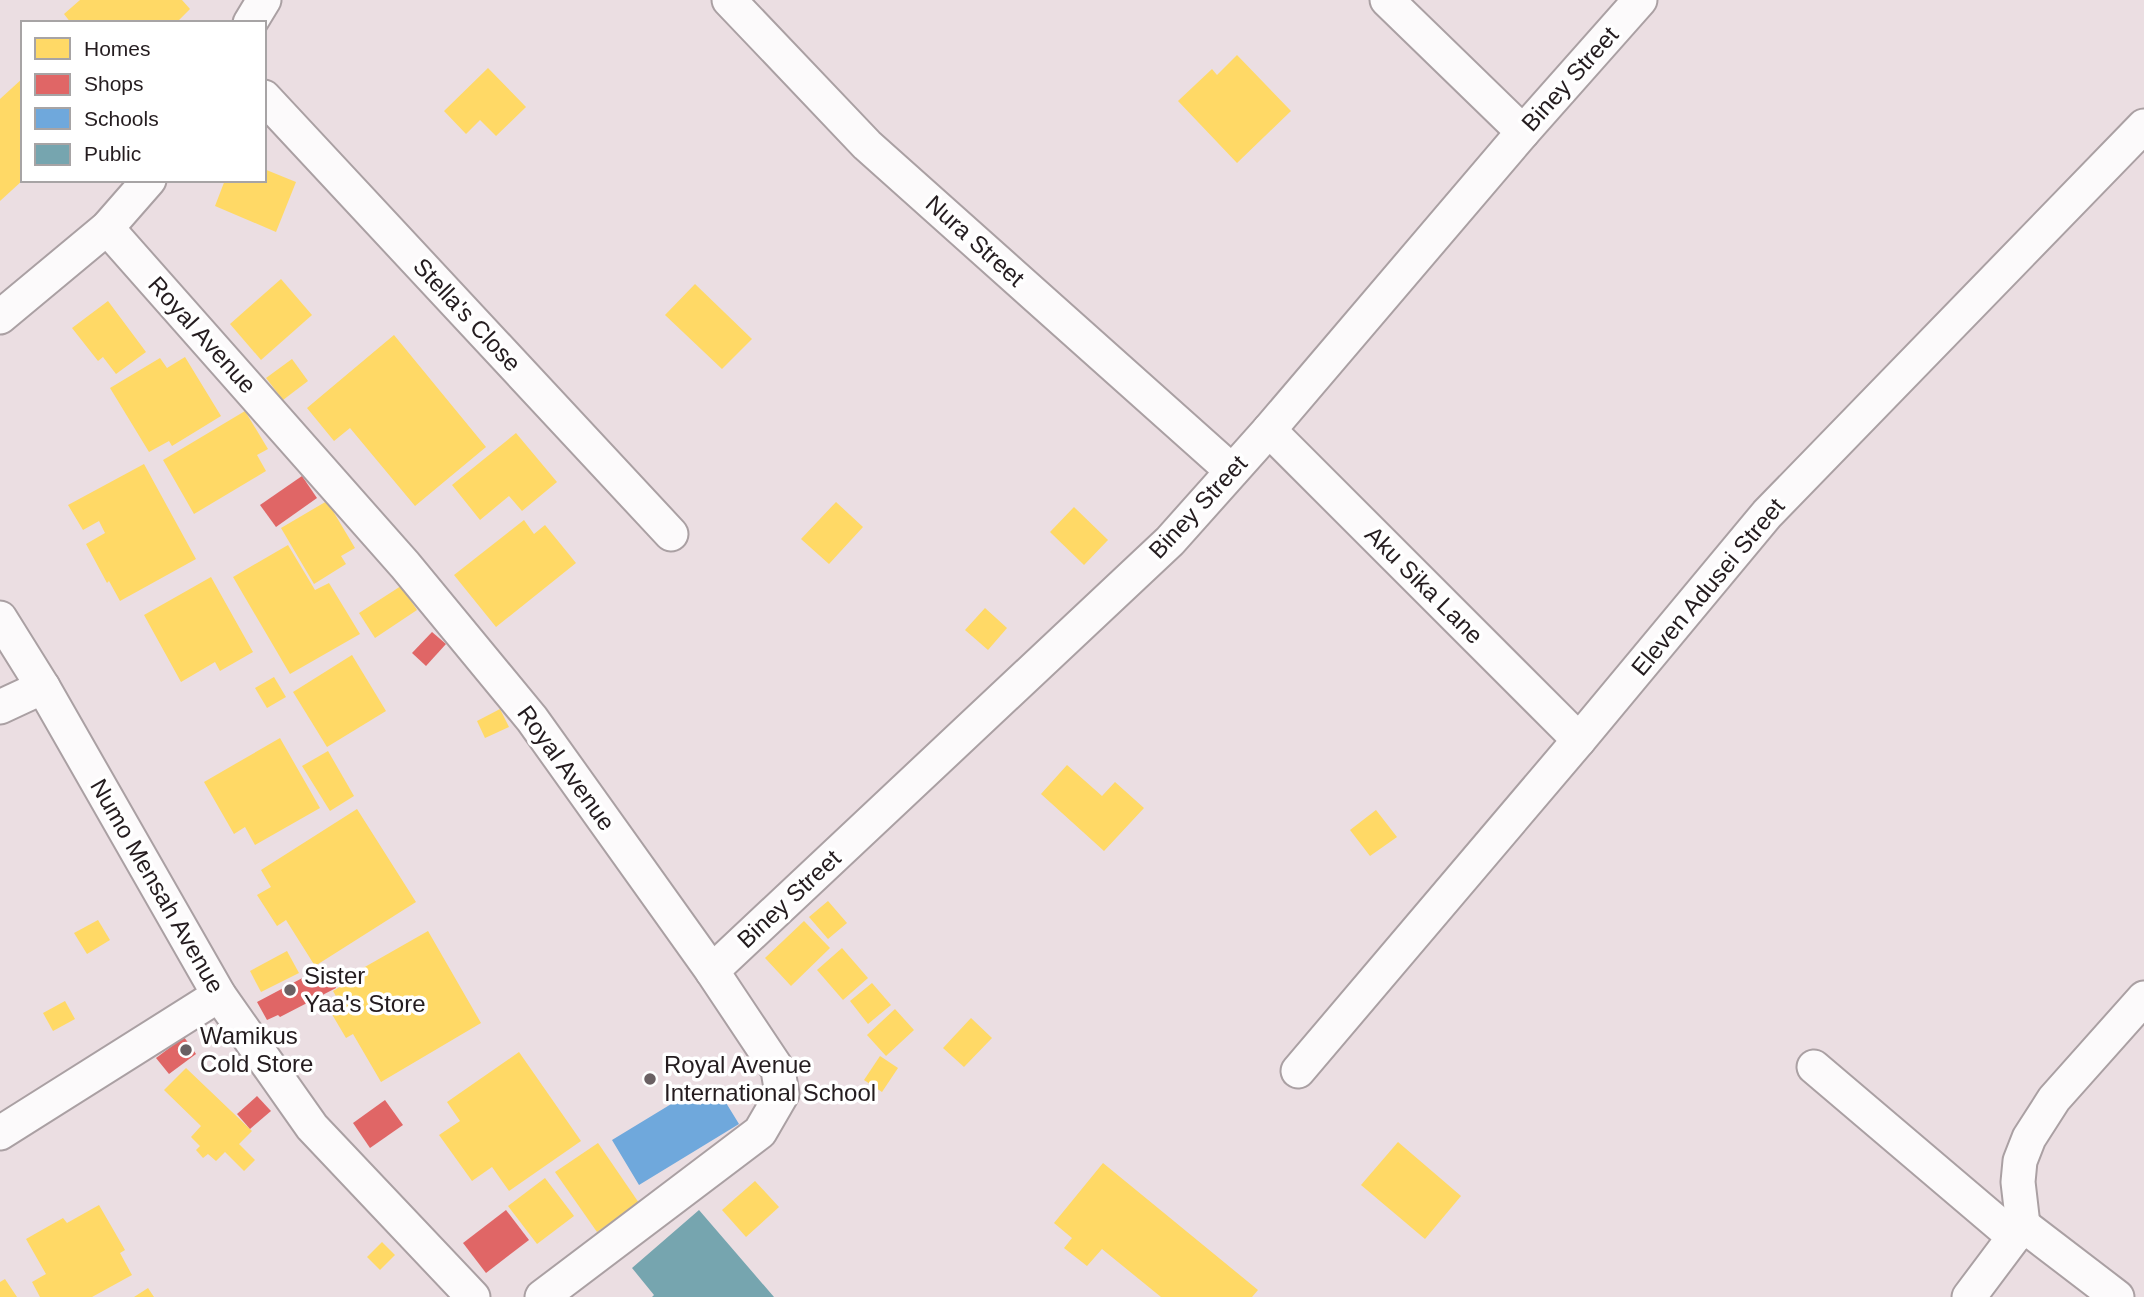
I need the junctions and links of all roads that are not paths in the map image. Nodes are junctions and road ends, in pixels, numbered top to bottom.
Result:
1 (264, 0) edge
2 (729, 0) edge
3 (1387, 0) edge
4 (1640, 0) edge
5 (251, 21) edge
6 (266, 99) edge
7 (2144, 126) edge
8 (1523, 132) junction
9 (147, 182) edge
10 (107, 228) junction
11 (0, 317) edge
12 (1269, 430) junction
13 (1232, 471) junction
14 (670, 534) dead end
15 (0, 618) edge
16 (43, 687) junction
17 (0, 707) edge
18 (1579, 740) junction
19 (712, 971) junction
20 (219, 995) junction
21 (2144, 998) edge
22 (1814, 1067) dead end
23 (1298, 1071) dead end
24 (0, 1133) edge
25 (2018, 1231) junction
26 (473, 1297) edge
27 (542, 1297) edge
28 (1969, 1297) edge
29 (2117, 1297) edge

1 - 5 street
2 - 13 street, Nura Street
3 - 8 street
4 - 8 street, Biney Street
6 - 14 street, Stella's Close
7 - 18 street, Eleven Adusei Street
8 - 12 street, Biney Street
9 - 10 street
10 - 11 street
10 - 19 street, Royal Avenue
12 - 13 street, Biney Street
12 - 18 street, Aku Sika Lane
13 - 19 street, Biney Street
15 - 16 street, Numo Mensah Avenue
16 - 17 street
16 - 20 street, Numo Mensah Avenue
18 - 23 street, Eleven Adusei Street
19 - 27 street, Royal Avenue
20 - 24 street
20 - 26 street, Numo Mensah Avenue
21 - 25 street
22 - 25 street
25 - 28 street
25 - 29 street

